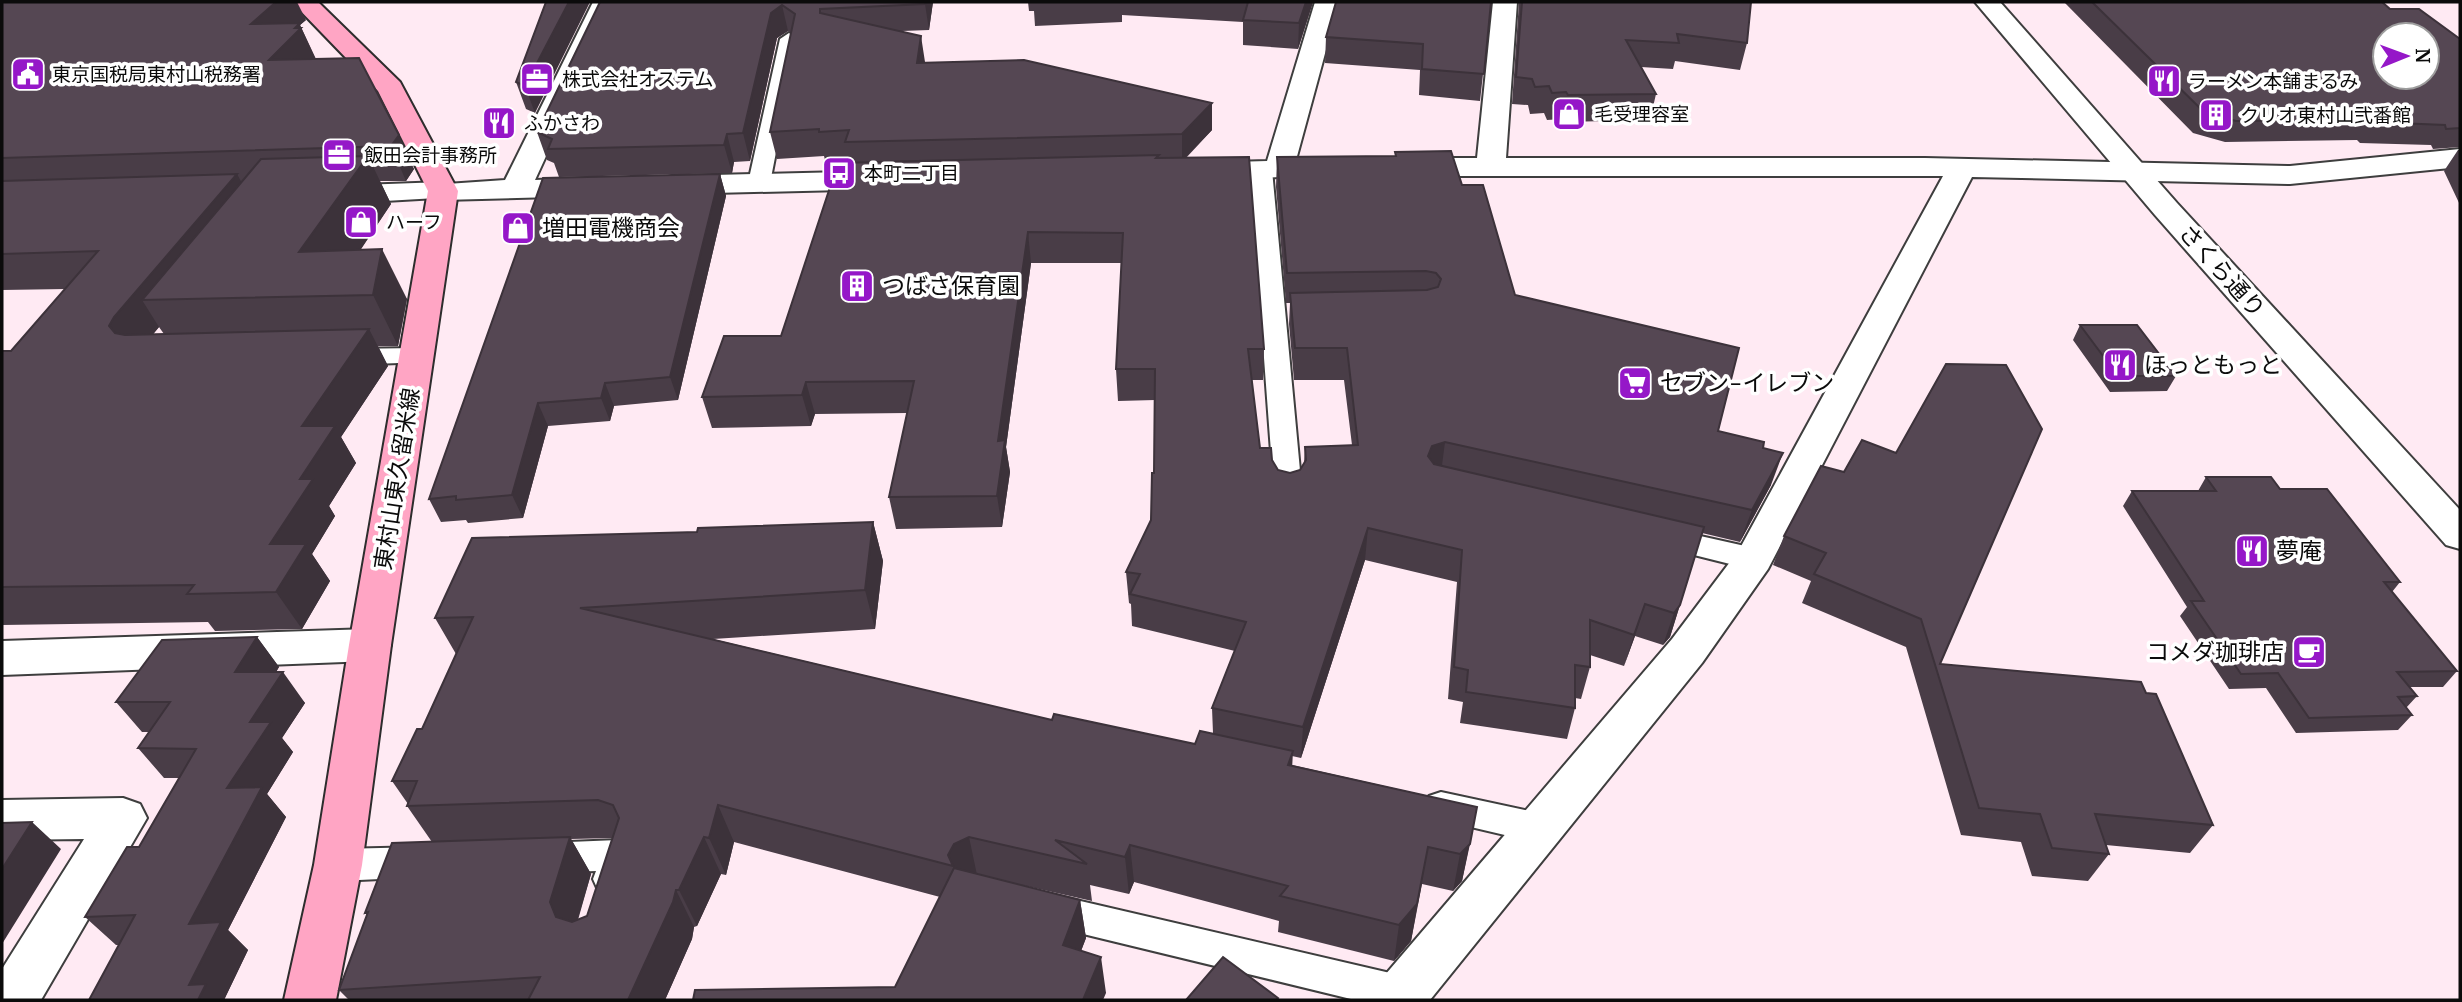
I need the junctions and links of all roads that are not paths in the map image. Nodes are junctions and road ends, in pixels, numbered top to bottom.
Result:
1 (304, 2) edge
2 (605, 2) edge
3 (623, 2) edge
4 (1326, 2) edge
5 (1505, 2) edge
6 (1987, 2) edge
7 (789, 39) edge
8 (2460, 159) edge
9 (1491, 165) junction
10 (1962, 168) junction
11 (1270, 170) junction
12 (1165, 173) edge
13 (2135, 173) junction
14 (919, 179) edge
15 (759, 183) junction
16 (516, 189) junction
17 (443, 191) junction
18 (306, 196) edge
19 (1300, 313) edge
20 (1272, 314) junction
21 (417, 355) junction
22 (322, 358) edge
23 (1288, 492) edge
24 (1636, 532) edge
25 (2460, 536) edge
26 (1754, 559) junction
27 (369, 645) junction
28 (2, 658) edge
29 (1406, 798) edge
30 (2, 820) edge
31 (1539, 828) junction
32 (511, 859) edge
33 (458, 861) edge
34 (338, 866) junction
35 (1018, 902) edge
36 (600, 915) edge
37 (1400, 997) edge
38 (12, 1000) edge
39 (310, 1000) edge

1 - 17 main road
2 - 3 street
2 - 16 street
4 - 11 street
5 - 9 street
6 - 13 street, さくら通り
7 - 15 lane
8 - 13 street
9 - 10 street
9 - 11 street
10 - 13 street
10 - 26 street
11 - 12 street
11 - 20 lane
13 - 25 street, さくら通り
14 - 15 street
15 - 16 street
16 - 17 street
17 - 18 street
17 - 21 main road, 東村山東久留米線
19 - 20 lane
20 - 23 lane
21 - 22 lane
21 - 27 main road, 東村山東久留米線
24 - 26 lane
26 - 31 street
27 - 28 street
27 - 34 main road, 東村山東久留米線
29 - 31 lane
30 - 38 street
31 - 37 street
32 - 36 lane
33 - 34 lane
34 - 39 main road, 東村山東久留米線
35 - 37 lane

